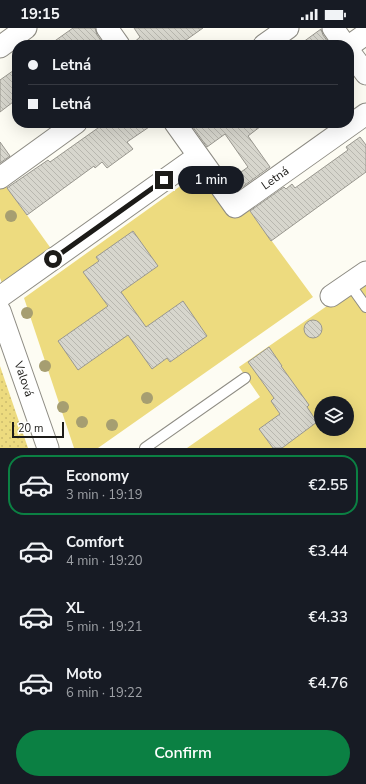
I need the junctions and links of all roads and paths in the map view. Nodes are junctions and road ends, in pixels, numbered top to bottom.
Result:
1 (26, 28) edge
2 (288, 28) edge
3 (333, 28) edge
4 (366, 34) edge
5 (271, 40) edge
6 (341, 40) edge
7 (354, 42) edge
8 (0, 47) edge
9 (354, 58) edge
10 (366, 74) edge
11 (366, 114) edge
12 (354, 122) edge
13 (69, 128) edge
14 (178, 128) edge
15 (346, 128) edge
16 (198, 156) junction
17 (0, 178) edge
18 (366, 272) edge
19 (349, 283) junction
20 (331, 296) dead end
21 (0, 297) edge
22 (366, 307) edge
23 (0, 311) edge
24 (245, 378) dead end
25 (48, 448) edge
26 (145, 448) edge

1 - 8 street
2 - 5 street
3 - 6 street
4 - 7 street
9 - 10 street
11 - 12 street, Letná
13 - 17 street
14 - 16 street, Letná
15 - 16 street, Letná
16 - 21 street
18 - 19 street
19 - 20 street
19 - 22 lane
23 - 25 street, Valová
24 - 26 lane

